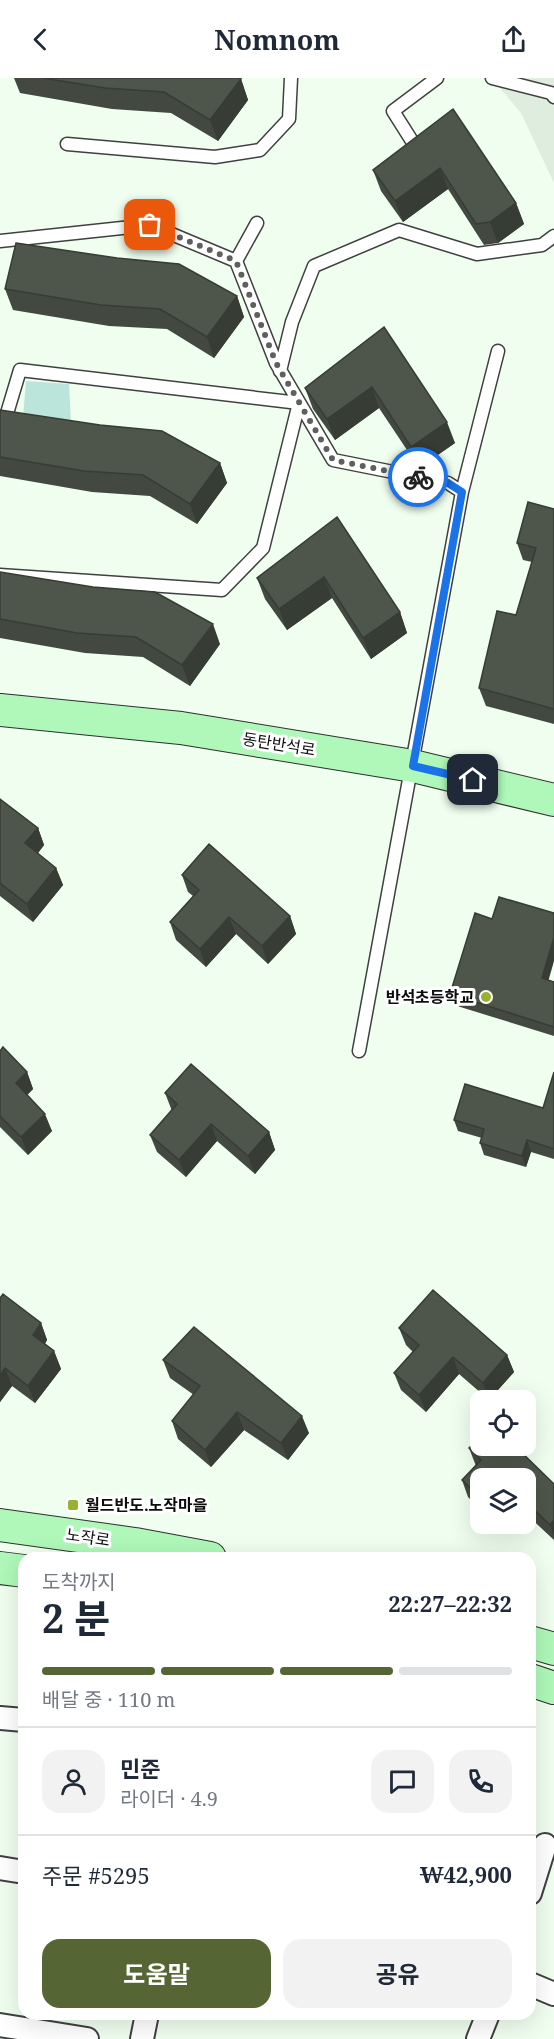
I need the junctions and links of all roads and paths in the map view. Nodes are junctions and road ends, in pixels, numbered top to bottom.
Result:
1 (291, 78) edge
2 (437, 78) edge
3 (492, 78) edge
4 (554, 97) edge
5 (67, 144) dead end
6 (417, 149) edge
7 (257, 224) dead end
8 (554, 236) edge
9 (0, 241) edge
10 (236, 261) junction
11 (498, 351) dead end
12 (280, 371) junction
13 (299, 403) junction
14 (5, 420) edge
15 (462, 492) junction
16 (0, 575) edge
17 (0, 710) edge
18 (413, 766) junction
19 (554, 800) edge
20 (359, 1052) dead end
21 (0, 1524) edge
22 (178, 1552) edge
23 (0, 1568) edge
24 (18, 1570) edge
25 (536, 1644) edge
26 (554, 1649) edge
27 (536, 1682) edge
28 (554, 1688) edge
29 (0, 1718) edge
30 (18, 1720) edge
31 (543, 1844) edge
32 (0, 1868) edge
33 (536, 1870) edge
34 (18, 1871) edge
35 (536, 1986) edge
36 (554, 1994) edge
37 (146, 2020) edge
38 (486, 2020) edge
39 (0, 2025) edge
40 (87, 2039) edge
41 (142, 2039) edge
42 (478, 2039) edge

1 - 5 lane
2 - 6 lane
3 - 4 lane
7 - 10 lane
8 - 12 lane
9 - 10 lane
10 - 12 lane
11 - 15 lane
12 - 13 lane
13 - 14 lane
13 - 15 lane
13 - 16 lane
15 - 18 lane
17 - 18 street, 동탄반석로
18 - 19 street, 동탄반석로
18 - 20 lane
21 - 22 street, 노작로
23 - 24 street
25 - 26 street
27 - 28 street
29 - 30 street
31 - 33 street
32 - 34 street
35 - 36 street
37 - 41 street
38 - 42 street
39 - 40 street

